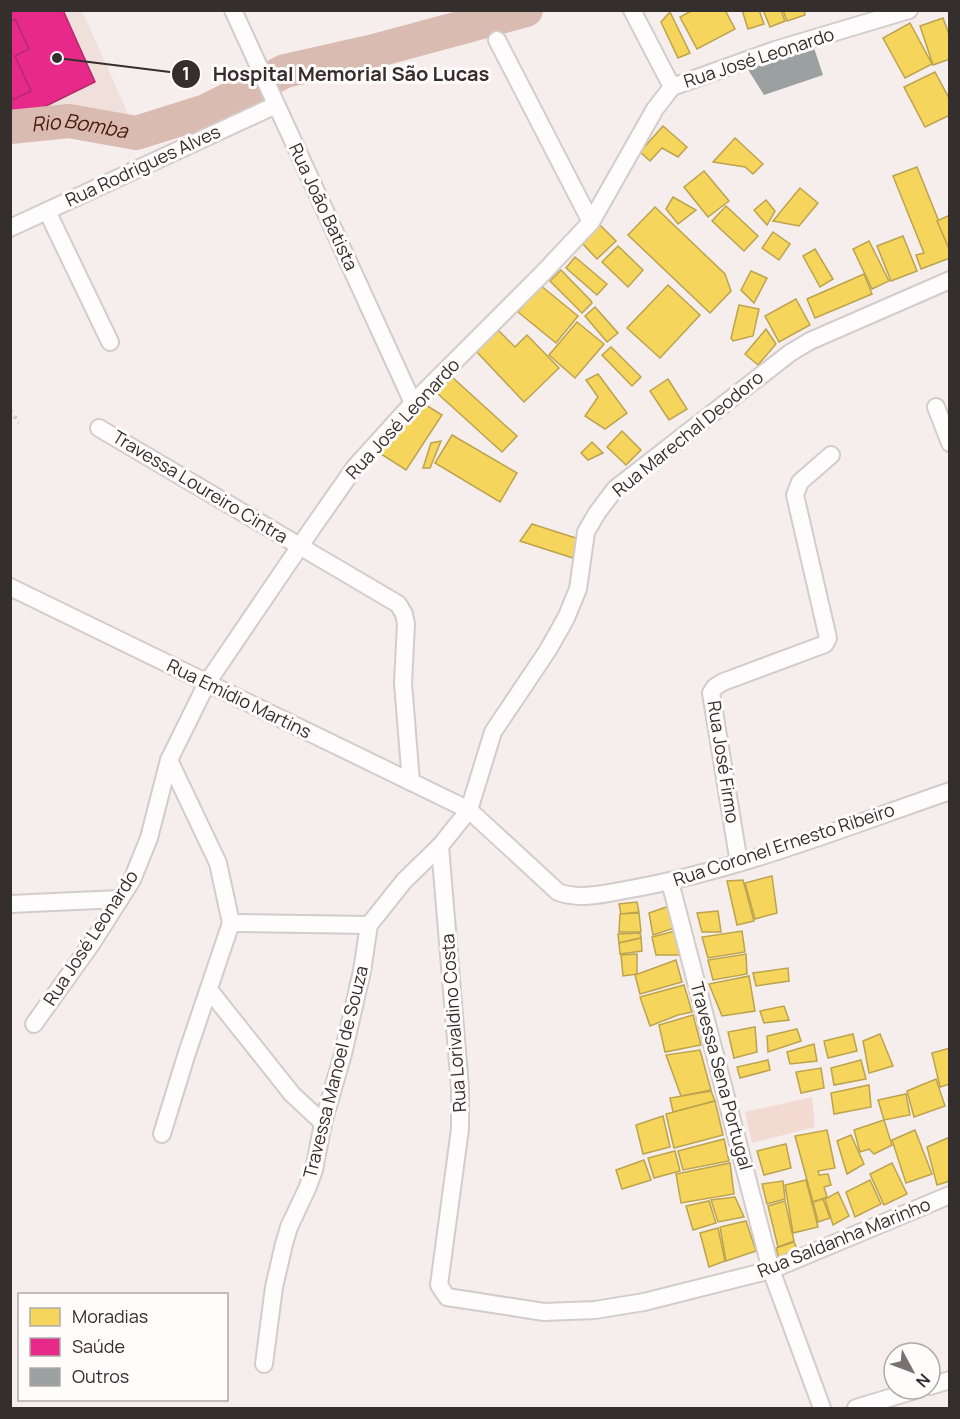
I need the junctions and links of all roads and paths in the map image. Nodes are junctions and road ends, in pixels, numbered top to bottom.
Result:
1 (233, 10) edge
2 (632, 10) edge
3 (909, 10) edge
4 (498, 40) dead end
5 (672, 87) junction
6 (276, 105) junction
7 (47, 211) junction
8 (591, 222) junction
9 (10, 228) edge
10 (950, 280) edge
11 (110, 342) dead end
12 (413, 403) junction
13 (936, 406) dead end
14 (10, 410) edge
15 (19, 423) dead end
16 (99, 428) dead end
17 (950, 443) edge
18 (831, 455) dead end
19 (300, 547) junction
20 (10, 587) edge
21 (207, 683) junction
22 (169, 760) junction
23 (411, 782) junction
24 (950, 791) edge
25 (469, 810) junction
26 (440, 846) junction
27 (739, 863) junction
28 (670, 882) junction
29 (120, 899) junction
30 (10, 904) edge
31 (231, 923) junction
32 (369, 925) junction
33 (210, 991) junction
34 (34, 1024) dead end
35 (323, 1122) junction
36 (162, 1134) dead end
37 (950, 1195) edge
38 (771, 1270) junction
39 (454, 1298) joint
40 (264, 1364) dead end
41 (882, 1400) edge
42 (822, 1408) edge
43 (856, 1408) edge

1 - 6 street, Rua João Batista
2 - 5 street
3 - 5 street, Rua José Leonardo
4 - 8 street
5 - 8 street, Rua José Leonardo
6 - 7 street, Rua Rodrigues Alves
6 - 12 street, Rua João Batista
7 - 9 street, Rua Rodrigues Alves
7 - 11 street
8 - 12 street, Rua José Leonardo
10 - 25 street, Rua Marechal Deodoro
12 - 19 street, Rua José Leonardo
13 - 17 street
14 - 15 path
16 - 19 street, Travessa Loureiro Cintra
18 - 27 street, Rua José Firmo
19 - 21 street, Rua José Leonardo
19 - 23 street, Travessa Loureiro Cintra
20 - 21 street, Rua Emídio Martins
21 - 22 street, Rua José Leonardo
21 - 23 street, Rua Emídio Martins
22 - 29 street, Rua José Leonardo
22 - 31 street
23 - 25 street, Rua Emídio Martins
24 - 27 street, Rua Coronel Ernesto Ribeiro
25 - 26 street, Travessa Manoel de Souza
25 - 28 street, Rua Coronel Ernesto Ribeiro
26 - 32 street, Travessa Manoel de Souza
26 - 39 street, Rua Lorivaldino Costa
27 - 28 street, Rua Coronel Ernesto Ribeiro
28 - 38 street, Travessa Sena Portugal
29 - 30 street
29 - 34 street, Rua José Leonardo
31 - 32 street
31 - 33 street
32 - 35 street, Travessa Manoel de Souza
33 - 35 street
33 - 36 street
35 - 40 street, Travessa Manoel de Souza
37 - 38 street, Rua Saldanha Marinho
38 - 39 street, Rua Saldanha Marinho
38 - 42 street
41 - 43 street

